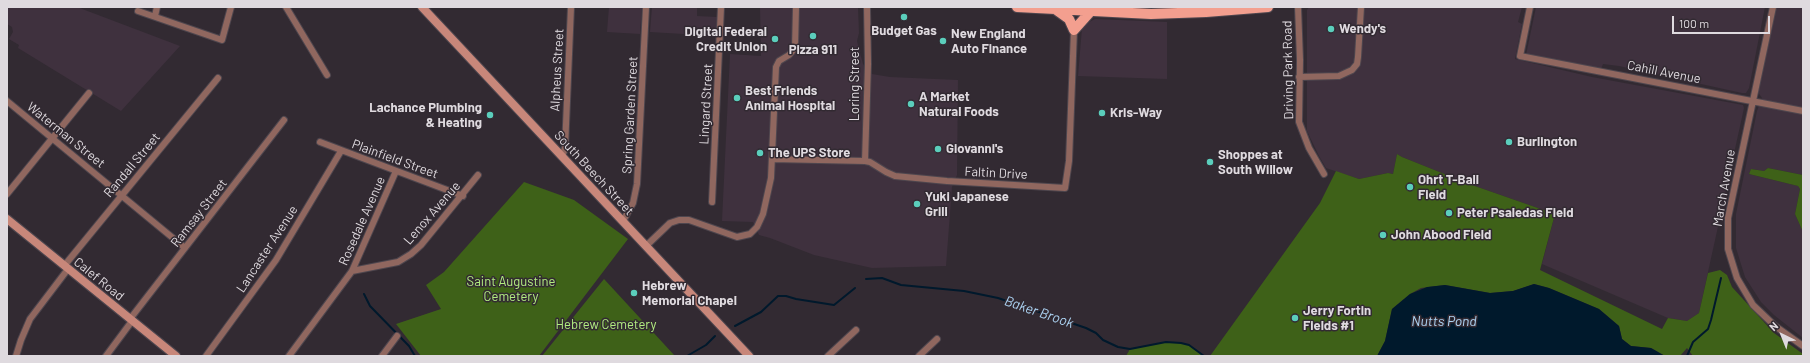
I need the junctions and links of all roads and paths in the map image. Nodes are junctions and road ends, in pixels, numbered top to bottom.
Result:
1 (157, 7) edge
2 (231, 7) edge
3 (286, 7) edge
4 (422, 7) edge
5 (571, 7) edge
6 (646, 7) edge
7 (721, 7) edge
8 (796, 7) edge
9 (867, 7) edge
10 (1017, 7) edge
11 (1268, 7) edge
12 (1298, 7) edge
13 (1361, 7) edge
14 (1530, 7) edge
15 (1773, 7) edge
16 (1074, 8) edge
17 (1055, 9) junction
18 (1137, 10) edge
19 (138, 11) dead end
20 (1091, 11) junction
21 (155, 16) junction
22 (1074, 30) junction
23 (327, 75) dead end
24 (1299, 77) junction
25 (218, 78) dead end
26 (89, 93) dead end
27 (7, 101) edge
28 (1753, 101) junction
29 (1803, 111) edge
30 (284, 120) dead end
31 (53, 139) junction
32 (320, 142) dead end
33 (340, 151) junction
34 (562, 157) junction
35 (772, 159) junction
36 (865, 161) junction
37 (396, 171) junction
38 (1324, 174) dead end
39 (478, 175) dead end
40 (7, 194) edge
41 (122, 194) junction
42 (463, 196) junction
43 (712, 202) dead end
44 (7, 219) edge
45 (623, 221) junction
46 (646, 246) junction
47 (185, 248) junction
48 (66, 268) junction
49 (352, 271) junction
50 (131, 320) junction
51 (856, 330) dead end
52 (397, 336) dead end
53 (937, 339) dead end
54 (1803, 346) edge
55 (16, 356) edge
56 (106, 356) edge
57 (176, 356) edge
58 (206, 356) edge
59 (289, 356) edge
60 (382, 356) edge
61 (748, 356) edge
62 (828, 356) edge
63 (919, 356) edge

1 - 21 street
2 - 21 street
3 - 23 street
4 - 34 street, South Beech Street
5 - 34 street, Alpheus Street
6 - 45 street, Spring Garden Street
7 - 43 street, Lingard Street
8 - 35 street
9 - 36 street, Loring Street
10 - 17 main road
11 - 18 main road
12 - 24 street, Driving Park Road
13 - 24 street
14 - 28 street, Cahill Avenue
15 - 28 street, March Avenue
16 - 17 main road
16 - 20 main road
17 - 22 main road
18 - 20 main road
19 - 21 street
20 - 22 main road
22 - 36 street, Faltin Drive
24 - 38 street, Driving Park Road
25 - 41 street, Randall Street
26 - 31 street
27 - 31 street, Waterman Street
28 - 29 street, Cahill Avenue
28 - 54 street, March Avenue
30 - 47 street, Ramsay Street
31 - 40 street
31 - 41 street, Waterman Street
32 - 33 street, Plainfield Street
33 - 37 street, Plainfield Street
33 - 58 street, Lancaster Avenue
34 - 45 street, South Beech Street
35 - 36 street, Faltin Drive
35 - 46 street
37 - 42 street, Plainfield Street
37 - 49 street, Rosedale Avenue
39 - 42 street, Lenox Avenue
41 - 47 street, Waterman Street
41 - 48 street, Randall Street
42 - 49 street, Lenox Avenue
44 - 48 street, Calef Road
45 - 46 street, South Beech Street
46 - 61 street, South Beech Street
47 - 50 street, Ramsay Street
48 - 50 street, Calef Road
48 - 55 street, Randall Street
49 - 59 street, Rosedale Avenue
50 - 56 street, Ramsay Street
50 - 57 street, Calef Road
51 - 62 street
52 - 60 street
53 - 63 street

